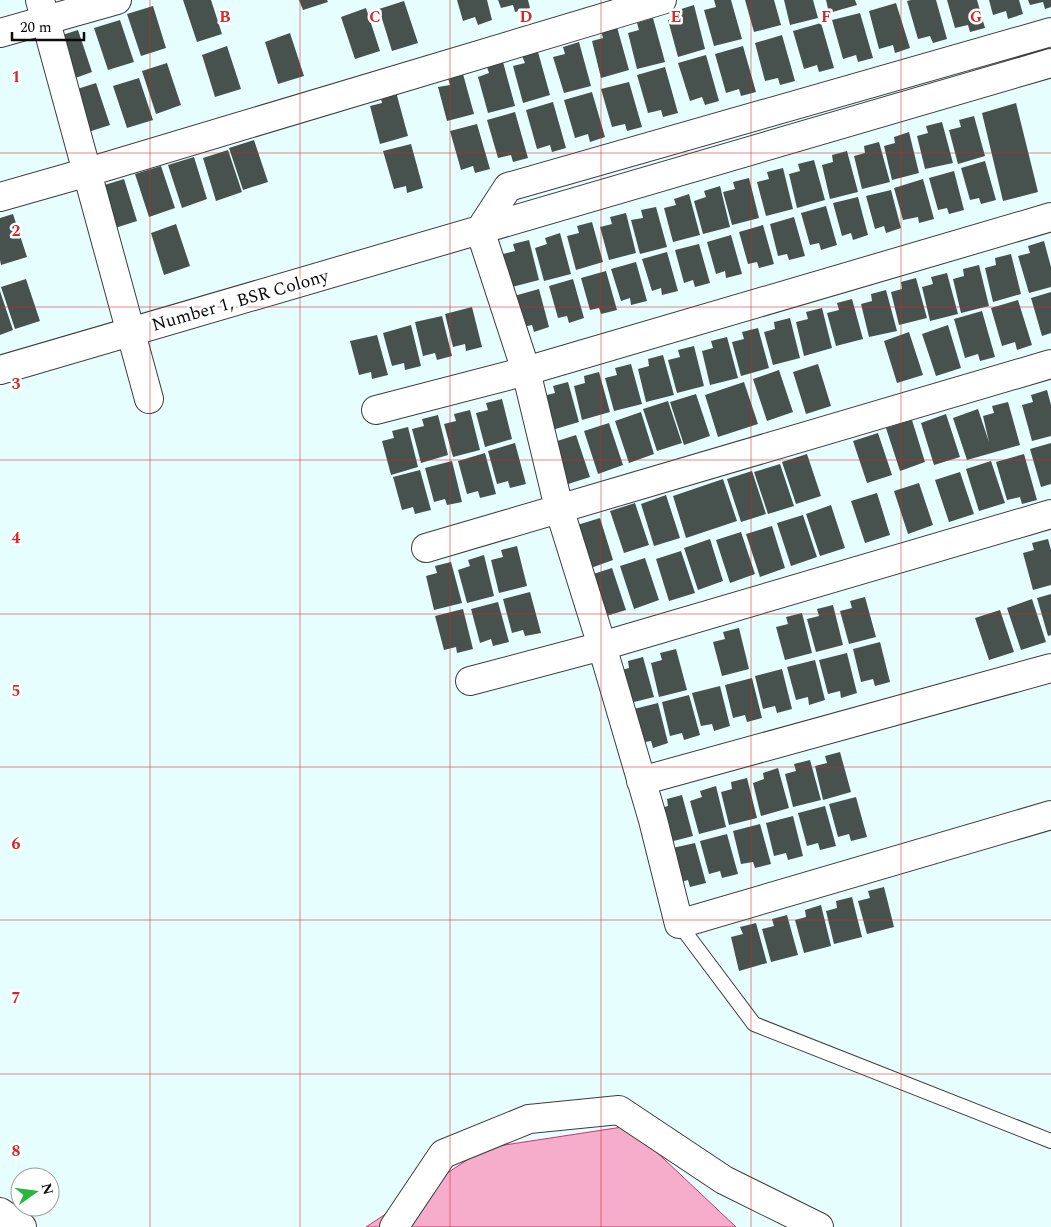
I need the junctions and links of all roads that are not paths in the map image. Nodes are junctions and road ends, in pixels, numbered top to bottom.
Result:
1 (117, 0) edge
2 (662, 0) edge
3 (42, 10) edge
4 (1051, 32) edge
5 (0, 33) edge
6 (1051, 64) edge
7 (88, 172) junction
8 (0, 197) edge
9 (1051, 217) edge
10 (480, 230) junction
11 (130, 332) junction
12 (1051, 364) edge
13 (0, 370) edge
14 (526, 371) junction
15 (149, 399) dead end
16 (376, 410) dead end
17 (559, 508) junction
18 (1051, 514) edge
19 (426, 548) dead end
20 (602, 646) junction
21 (1051, 668) edge
22 (470, 681) dead end
23 (641, 781) junction
24 (1051, 815) edge
25 (679, 924) junction
26 (1051, 1141) edge
27 (0, 1212) edge
28 (22, 1227) edge
29 (394, 1227) edge
30 (819, 1227) edge

1 - 3 street
2 - 7 street
3 - 5 street
3 - 7 street
4 - 10 street
6 - 10 street, Number 1, BSR Colony
7 - 8 street
7 - 11 street
9 - 14 street
10 - 11 street, Number 1, BSR Colony
10 - 14 street
11 - 13 street, Number 1, BSR Colony
11 - 15 street
12 - 17 street
14 - 16 street
14 - 17 street
17 - 19 street
17 - 20 street
18 - 20 street
20 - 22 street
20 - 23 street
21 - 23 street
23 - 25 street
24 - 25 street
25 - 26 lane
27 - 28 street
29 - 30 street

